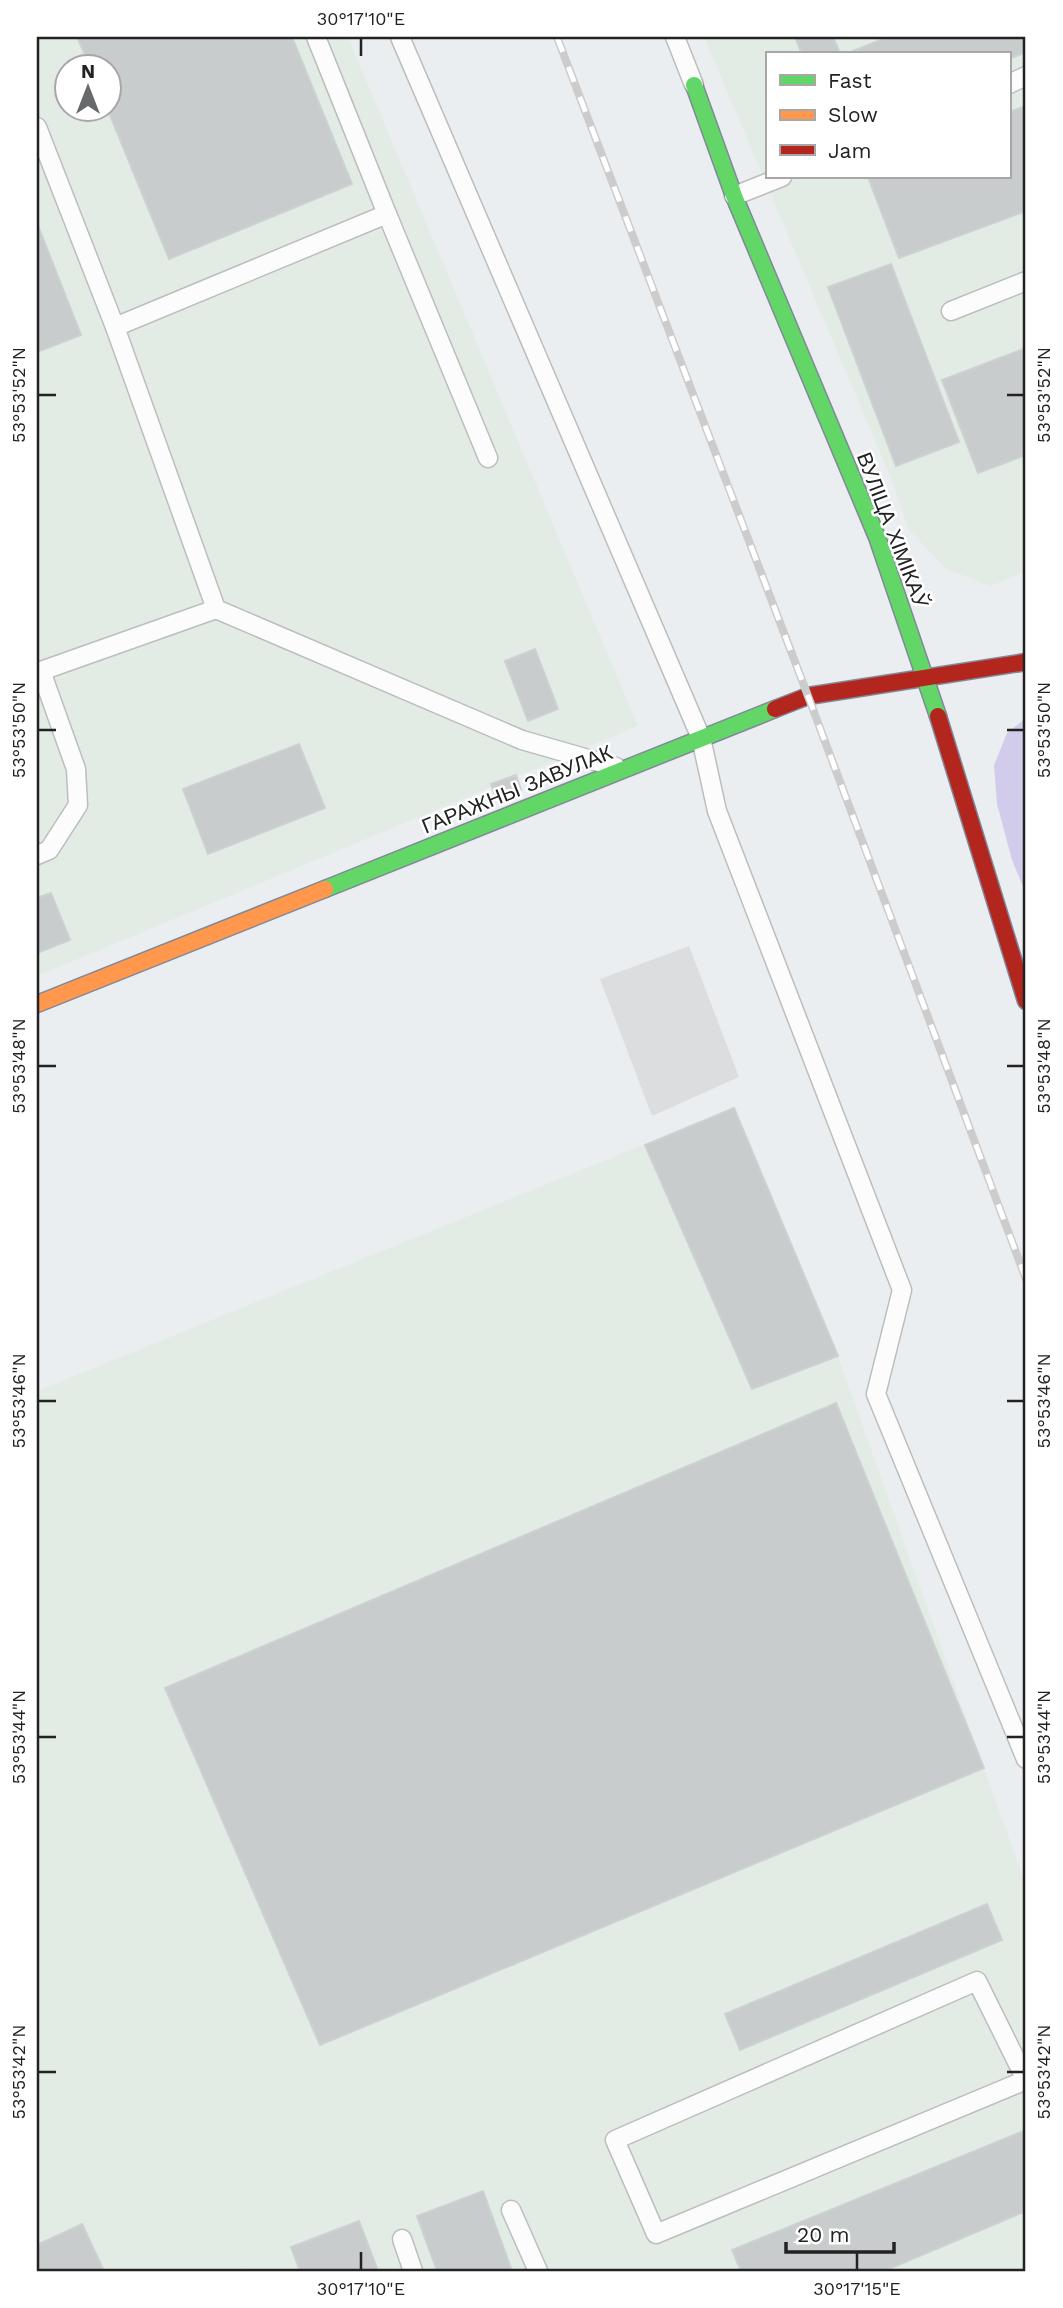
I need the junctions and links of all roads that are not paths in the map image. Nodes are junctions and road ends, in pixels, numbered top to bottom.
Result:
1 (316, 37) edge
2 (400, 37) edge
3 (675, 37) edge
4 (1026, 76) edge
5 (1010, 84) edge
6 (694, 85) joint
7 (37, 127) edge
8 (779, 178) edge
9 (734, 196) junction
10 (387, 214) junction
11 (1026, 281) edge
12 (951, 311) dead end
13 (115, 327) junction
14 (488, 458) dead end
15 (216, 609) junction
16 (1026, 663) edge
17 (39, 665) edge
18 (926, 678) junction
19 (701, 738) junction
20 (623, 769) junction
21 (37, 855) edge
22 (1026, 1001) edge
23 (37, 1004) edge
24 (1026, 1759) edge
25 (1026, 2080) edge
26 (511, 2210) dead end
27 (402, 2239) dead end
28 (413, 2271) edge
29 (538, 2271) edge

1 - 10 lane
2 - 19 lane
3 - 6 lane
4 - 5 lane
6 - 9 street, ВУЛІЦА ХІМІКАЎ
7 - 13 lane
8 - 9 lane
9 - 18 street, ВУЛІЦА ХІМІКАЎ
10 - 13 lane
10 - 14 lane
11 - 12 lane
13 - 15 lane
15 - 17 lane
15 - 20 lane
16 - 18 street, ГАРАЖНЫ ЗАВУЛАК
17 - 21 lane
18 - 19 street, ГАРАЖНЫ ЗАВУЛАК
18 - 22 street, ВУЛІЦА ХІМІКАЎ
19 - 20 street, ГАРАЖНЫ ЗАВУЛАК
19 - 24 lane
20 - 23 street, ГАРАЖНЫ ЗАВУЛАК
25 - 25 lane
26 - 29 lane
27 - 28 lane

